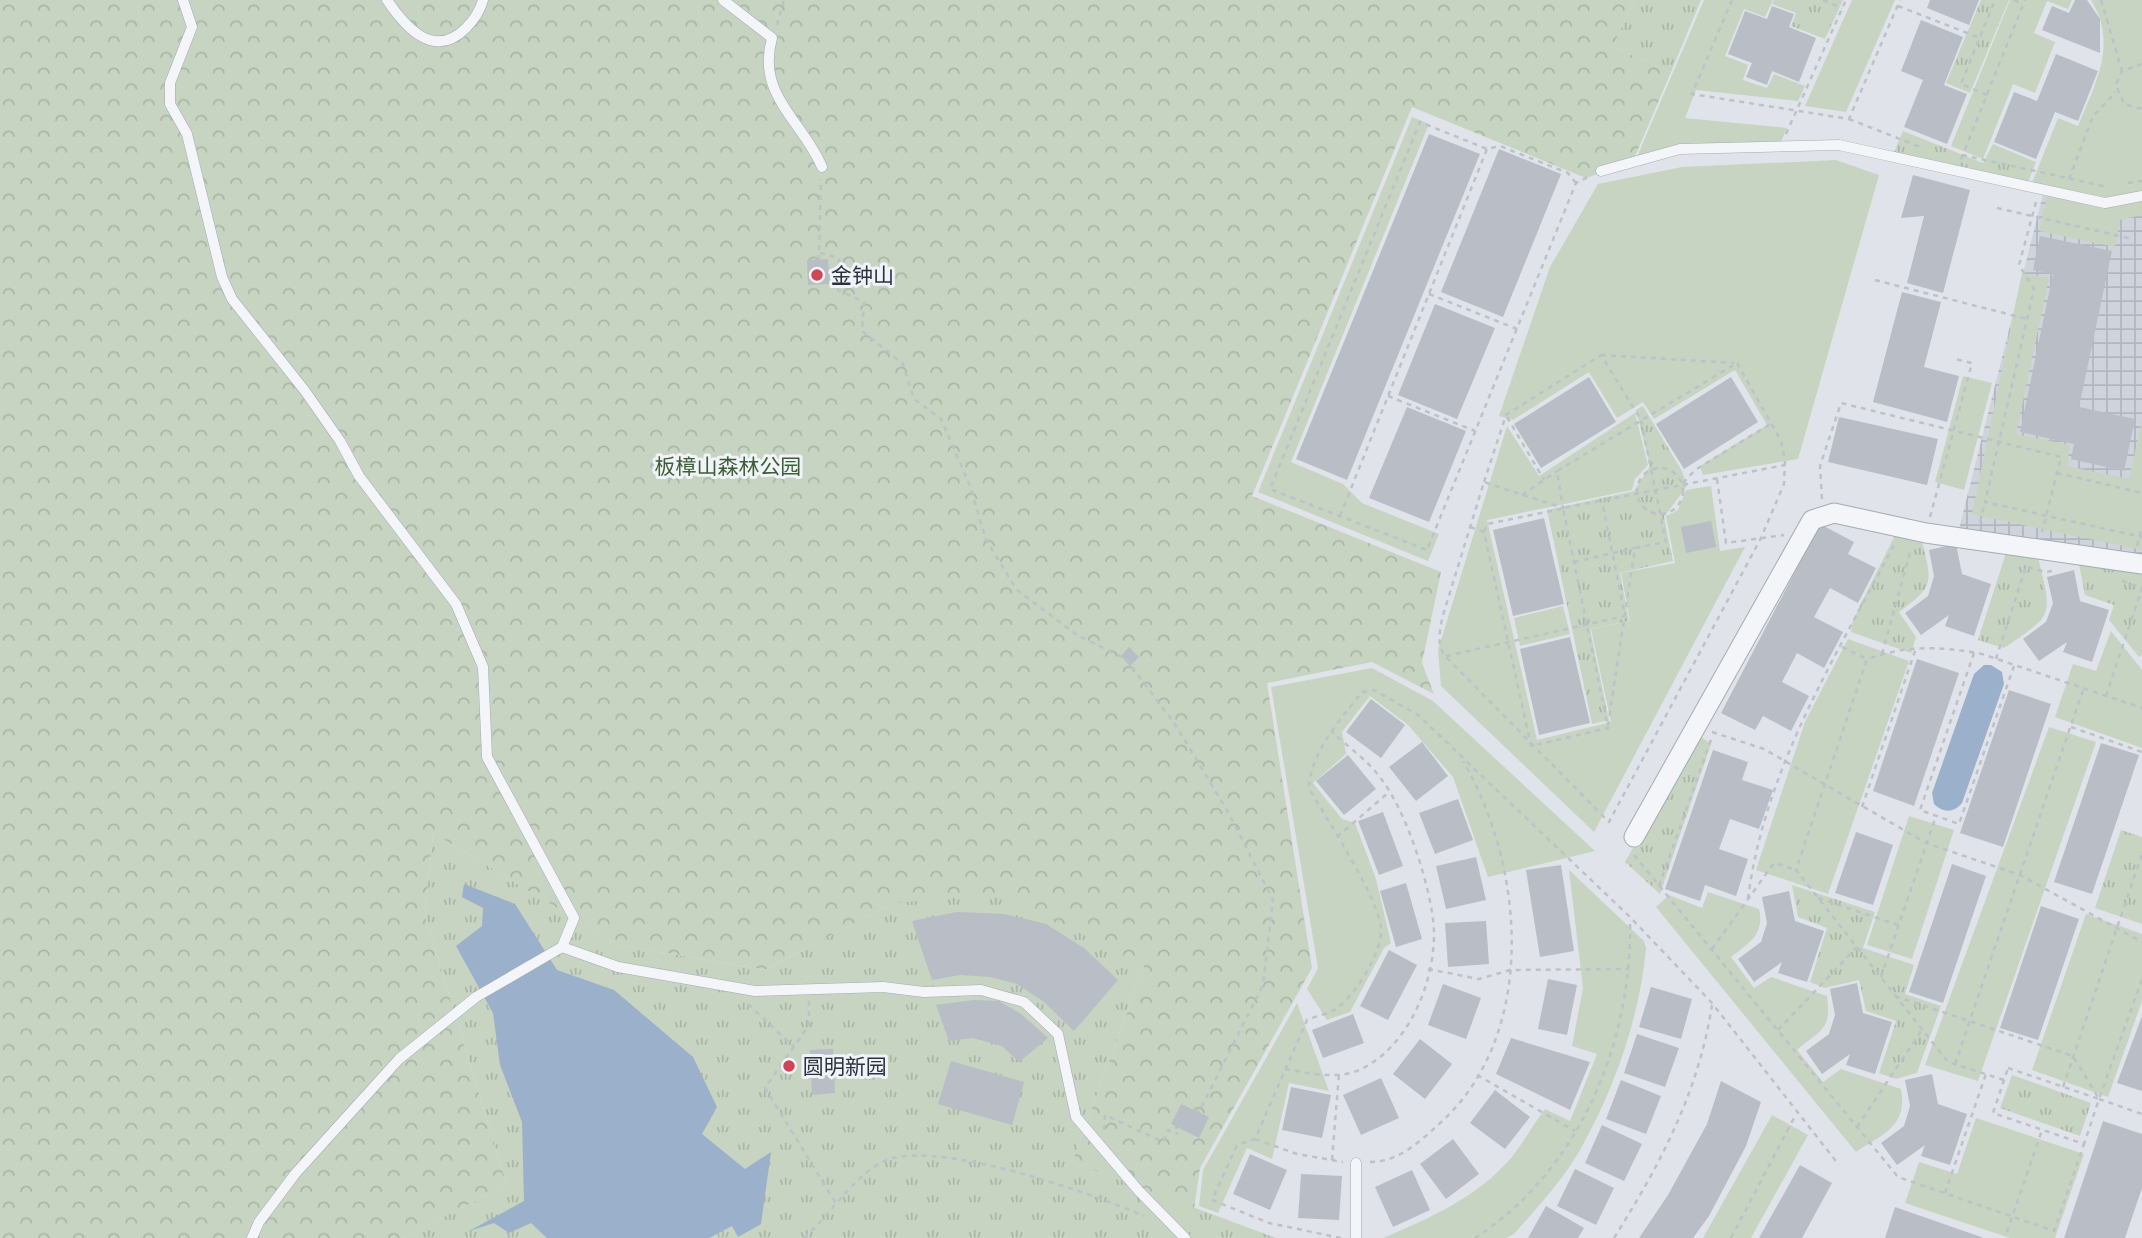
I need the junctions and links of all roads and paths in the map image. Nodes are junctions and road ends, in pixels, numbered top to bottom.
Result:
1 (183, 0) edge
2 (387, 0) edge
3 (483, 0) edge
4 (723, 0) edge
5 (784, 0) edge
6 (1732, 0) edge
7 (1823, 0) edge
8 (1846, 0) edge
9 (1900, 0) edge
10 (1995, 0) edge
11 (2014, 0) edge
12 (2101, 0) edge
13 (2024, 2) edge
14 (1898, 6) junction
15 (1843, 8) junction
16 (772, 38) junction
17 (1980, 38) junction
18 (2142, 64) edge
19 (2122, 71) junction
20 (2116, 92) junction
21 (1987, 94) junction
22 (2142, 109) edge
23 (1796, 111) junction
24 (1849, 119) junction
25 (1781, 146) junction
26 (1487, 149) junction
27 (1932, 152) dead end
28 (1962, 155) junction
29 (821, 167) joint
30 (1956, 170) junction
31 (1601, 171) joint
32 (2069, 179) junction
33 (2142, 181) edge
34 (1576, 183) junction
35 (2040, 189) junction
36 (2142, 196) edge
37 (1997, 208) dead end
38 (2032, 217) junction
39 (2133, 239) dead end
40 (820, 253) junction
41 (819, 260) dead end
42 (1875, 280) dead end
43 (1429, 294) junction
44 (2027, 319) junction
45 (1517, 329) junction
46 (1601, 355) junction
47 (1955, 359) dead end
48 (1737, 363) junction
49 (1388, 396) junction
50 (1506, 415) junction
51 (1641, 420) junction
52 (1772, 423) junction
53 (1475, 431) junction
54 (1954, 432) junction
55 (1999, 444) junction
56 (1785, 465) junction
57 (1652, 469) junction
58 (1557, 471) junction
59 (2057, 473) junction
60 (1717, 478) junction
61 (1544, 480) junction
62 (1484, 482) junction
63 (1682, 485) junction
64 (1656, 490) junction
65 (2142, 492) edge
66 (1637, 494) junction
67 (1522, 495) junction
68 (1602, 501) junction
69 (1822, 502) dead end
70 (1563, 508) junction
71 (1660, 513) junction
72 (1339, 516) junction
73 (2046, 516) junction
74 (1469, 527) junction
75 (1903, 528) junction
76 (1485, 532) junction
77 (1805, 532) junction
78 (2142, 537) edge
79 (1761, 538) junction
80 (1925, 540) junction
81 (1635, 548) junction
82 (2038, 550) junction
83 (1612, 553) junction
84 (1574, 562) junction
85 (2142, 564) edge
86 (2055, 570) dead end
87 (2108, 577) dead end
88 (1625, 616) junction
89 (1586, 624) junction
90 (1508, 642) junction
91 (1841, 646) junction
92 (1916, 648) junction
93 (1974, 653) junction
94 (1882, 654) junction
95 (1445, 656) junction
96 (1867, 659) junction
97 (1996, 659) junction
98 (2014, 665) junction
99 (2084, 689) junction
100 (2106, 696) junction
101 (2142, 708) edge
102 (2071, 727) junction
103 (1608, 728) junction
104 (1705, 729) junction
105 (1332, 732) junction
106 (1531, 746) junction
107 (2142, 752) edge
108 (1460, 757) junction
109 (1785, 762) junction
110 (1825, 785) junction
111 (1389, 792) junction
112 (1862, 807) junction
113 (1936, 816) junction
114 (1337, 837) junction
115 (1634, 837) joint
116 (1926, 843) junction
117 (2142, 854) edge
118 (1796, 870) junction
119 (2020, 875) junction
120 (1659, 886) junction
121 (1818, 898) junction
122 (1748, 899) junction
123 (1630, 917) junction
124 (1898, 926) junction
125 (2116, 929) junction
126 (2142, 942) edge
127 (562, 947) junction
128 (1857, 947) junction
129 (1712, 949) junction
130 (1428, 969) junction
131 (1630, 969) junction
132 (1510, 970) junction
133 (1881, 977) junction
134 (2142, 979) edge
135 (730, 987) junction
136 (808, 990) junction
137 (1895, 996) junction
138 (1712, 1003) junction
139 (1970, 1022) junction
140 (1922, 1029) junction
141 (1778, 1030) junction
142 (794, 1047) junction
143 (2073, 1056) junction
144 (1955, 1064) junction
145 (1285, 1069) junction
146 (1339, 1074) junction
147 (1986, 1074) junction
148 (1477, 1075) junction
149 (2004, 1080) junction
150 (2063, 1087) junction
151 (2099, 1099) junction
152 (1192, 1108) dead end
153 (1796, 1113) junction
154 (2142, 1114) edge
155 (1857, 1127) junction
156 (2042, 1130) junction
157 (1576, 1131) junction
158 (1178, 1134) dead end
159 (1255, 1139) junction
160 (2084, 1144) junction
161 (1102, 1147) junction
162 (1332, 1160) junction
163 (1356, 1163) junction
164 (1839, 1165) dead end
165 (1945, 1193) junction
166 (837, 1205) junction
167 (1145, 1216) dead end
168 (2012, 1216) junction
169 (2007, 1231) dead end
170 (252, 1238) edge
171 (804, 1238) edge
172 (1185, 1238) edge
173 (1341, 1238) edge
174 (1356, 1238) edge
175 (1475, 1238) edge
176 (1614, 1238) edge
177 (1731, 1238) edge

1 - 127 lane
2 - 3 lane
4 - 16 lane
5 - 16 path
6 - 23 path
7 - 15 path
8 - 15 path
9 - 14 path
10 - 17 path
11 - 13 path
12 - 19 path
13 - 21 path
14 - 17 path
14 - 24 path
15 - 23 path
16 - 29 lane
17 - 21 path
18 - 19 path
19 - 20 path
20 - 22 path
20 - 32 path
21 - 28 path
23 - 24 path
23 - 25 path
24 - 27 path
25 - 30 lane
25 - 31 lane
26 - 34 path
26 - 43 path
26 - 72 path
28 - 30 path
28 - 32 path
29 - 40 path
30 - 35 lane
31 - 34 path
32 - 33 path
34 - 45 path
35 - 36 lane
35 - 38 path
37 - 38 path
38 - 39 path
38 - 44 path
40 - 41 path
40 - 152 path
42 - 44 path
43 - 45 path
43 - 49 path
44 - 55 path
45 - 53 path
46 - 48 path
46 - 50 path
46 - 51 path
47 - 54 path
48 - 51 path
48 - 52 path
49 - 53 path
49 - 72 path
50 - 61 path
50 - 62 path
51 - 57 path
51 - 58 path
52 - 56 path
52 - 63 path
53 - 72 path
54 - 55 path
54 - 69 path
54 - 80 path
55 - 59 path
55 - 73 path
56 - 60 path
56 - 79 path
57 - 63 path
57 - 64 path
57 - 66 path
58 - 61 path
58 - 70 path
59 - 65 path
59 - 73 path
60 - 63 path
60 - 79 path
61 - 67 path
62 - 67 path
62 - 74 path
63 - 64 path
63 - 71 path
64 - 66 path
64 - 71 path
66 - 68 path
66 - 71 path
67 - 70 path
68 - 70 path
68 - 83 path
70 - 76 path
70 - 84 path
71 - 81 path
73 - 78 path
73 - 82 path
74 - 76 path
74 - 95 path
75 - 77 street
75 - 80 street
75 - 91 path
76 - 90 path
77 - 79 path
77 - 104 street
79 - 106 path
80 - 82 street
80 - 94 path
81 - 83 path
81 - 88 path
82 - 85 street
83 - 84 path
83 - 88 path
84 - 89 path
86 - 97 path
87 - 100 path
88 - 89 path
88 - 103 path
89 - 90 path
89 - 103 path
90 - 95 path
90 - 106 path
91 - 96 path
91 - 109 path
92 - 93 path
92 - 94 path
92 - 112 path
93 - 97 path
93 - 113 path
94 - 96 path
95 - 106 path
96 - 110 path
97 - 98 path
98 - 99 path
98 - 113 path
99 - 100 path
99 - 102 path
100 - 101 path
102 - 107 path
102 - 119 path
103 - 106 path
104 - 109 path
104 - 115 street
104 - 120 path
105 - 108 path
105 - 111 path
105 - 114 path
108 - 123 path
108 - 132 path
109 - 110 path
109 - 122 path
110 - 112 path
110 - 118 path
111 - 114 path
111 - 130 path
112 - 116 path
113 - 116 path
114 - 145 path
115 - 120 path
116 - 119 path
116 - 124 path
117 - 125 path
118 - 121 path
118 - 122 path
119 - 125 path
119 - 139 path
120 - 129 path
121 - 124 path
121 - 128 path
122 - 129 path
123 - 131 path
123 - 138 path
124 - 133 path
125 - 126 path
125 - 143 path
127 - 135 lane
127 - 170 lane
128 - 133 path
128 - 141 path
129 - 141 path
130 - 132 path
130 - 146 path
131 - 132 path
131 - 157 path
132 - 148 path
133 - 137 path
134 - 151 path
135 - 136 lane
135 - 142 path
136 - 142 path
136 - 161 lane
137 - 139 path
137 - 140 path
138 - 153 path
138 - 176 path
139 - 143 path
139 - 144 path
140 - 144 path
140 - 155 path
141 - 155 path
142 - 166 path
143 - 150 path
143 - 151 path
144 - 147 path
145 - 146 path
145 - 159 path
146 - 162 path
147 - 149 path
147 - 165 path
148 - 157 path
148 - 163 path
149 - 150 path
149 - 156 path
150 - 151 path
151 - 154 path
151 - 160 path
153 - 164 path
153 - 177 path
155 - 165 path
156 - 160 path
156 - 168 path
157 - 175 path
158 - 161 path
159 - 162 path
159 - 173 path
160 - 168 path
161 - 172 lane
162 - 163 path
163 - 174 lane
165 - 168 path
166 - 167 path
166 - 171 path
168 - 169 path

